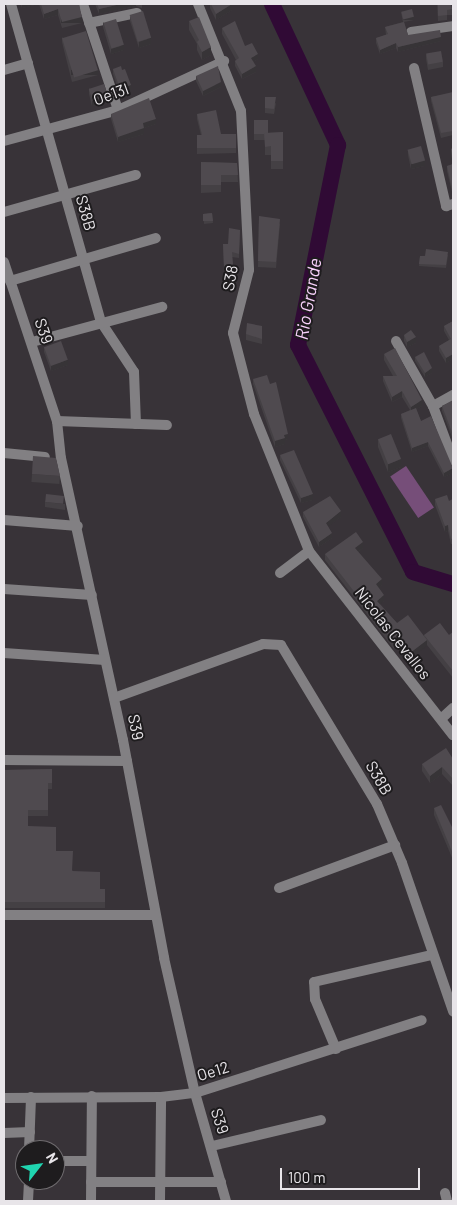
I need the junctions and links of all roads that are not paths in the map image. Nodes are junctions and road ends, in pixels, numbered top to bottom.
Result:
1 (11, 4) edge
2 (83, 4) edge
3 (198, 4) edge
4 (137, 13) edge
5 (90, 23) junction
6 (453, 26) edge
7 (411, 32) dead end
8 (224, 61) junction
9 (28, 63) junction
10 (414, 68) dead end
11 (4, 70) edge
12 (118, 110) junction
13 (47, 130) junction
14 (4, 141) edge
15 (136, 175) dead end
16 (65, 193) junction
17 (453, 204) edge
18 (4, 212) edge
19 (156, 238) dead end
20 (83, 258) junction
21 (4, 264) edge
22 (10, 281) junction
23 (162, 308) dead end
24 (101, 322) junction
25 (396, 340) dead end
26 (32, 342) junction
27 (453, 395) edge
28 (433, 406) junction
29 (57, 421) junction
30 (136, 424) junction
31 (167, 426) dead end
32 (4, 454) edge
33 (62, 458) junction
34 (453, 460) edge
35 (4, 520) edge
36 (78, 526) junction
37 (309, 551) junction
38 (280, 573) dead end
39 (4, 589) edge
40 (92, 595) junction
41 (4, 653) edge
42 (105, 660) junction
43 (114, 698) junction
44 (453, 708) edge
45 (441, 719) junction
46 (453, 735) edge
47 (4, 760) edge
48 (127, 761) junction
49 (395, 846) junction
50 (279, 888) dead end
51 (4, 915) edge
52 (155, 915) junction
53 (431, 955) junction
54 (453, 1011) edge
55 (422, 1020) dead end
56 (336, 1049) junction
57 (195, 1092) junction
58 (92, 1096) junction
59 (161, 1097) junction
60 (4, 1098) edge
61 (31, 1098) junction
62 (321, 1120) dead end
63 (30, 1132) junction
64 (4, 1133) edge
65 (30, 1140) edge
66 (212, 1146) junction
67 (65, 1161) edge
68 (91, 1161) junction
69 (91, 1182) junction
70 (221, 1182) junction
71 (160, 1184) junction
72 (91, 1201) edge
73 (160, 1201) edge
74 (226, 1201) edge

1 - 9 street, S38B
2 - 5 street
3 - 8 street, S38
4 - 5 street
5 - 12 street
6 - 7 street
8 - 12 street, Oe13I
8 - 37 street, S38
9 - 11 street
9 - 13 street, S38B
10 - 17 street
12 - 13 street, Oe13I
13 - 14 street, Oe13I
13 - 16 street, S38B
15 - 16 street
16 - 18 street
16 - 20 street, S38B
19 - 20 street
20 - 22 street
20 - 24 street, S38B
21 - 22 street, S39
22 - 26 street, S39
23 - 24 street
24 - 26 street
24 - 30 street, S38B
25 - 28 street
26 - 29 street, S39
27 - 28 street
28 - 34 street
29 - 30 street
29 - 33 street, S39
30 - 31 street
32 - 33 street
33 - 36 street, S39
35 - 36 street
36 - 40 street, S39
37 - 38 street
37 - 45 street, Nicolas Cevallos
39 - 40 street
40 - 42 street, S39
41 - 42 street
42 - 43 street, S39
43 - 48 street, S39
43 - 49 street, S38B
44 - 45 street
45 - 46 street, Nicolas Cevallos
47 - 48 street
48 - 52 street, S39
49 - 50 street
49 - 53 street, S38B
51 - 52 street
52 - 57 street, S39
53 - 54 street
53 - 56 street
55 - 56 street, Oe12
56 - 57 street, Oe12
57 - 59 street, Oe12
57 - 66 street, S39
58 - 59 street, Oe12
58 - 61 street, Oe12
58 - 68 street
59 - 71 street
60 - 61 street, Oe12
61 - 63 street
62 - 66 street
63 - 64 street
63 - 65 street
66 - 70 street, S39
67 - 68 street
68 - 69 street
69 - 71 street
69 - 72 street
70 - 71 street
70 - 74 street, S39
71 - 73 street

